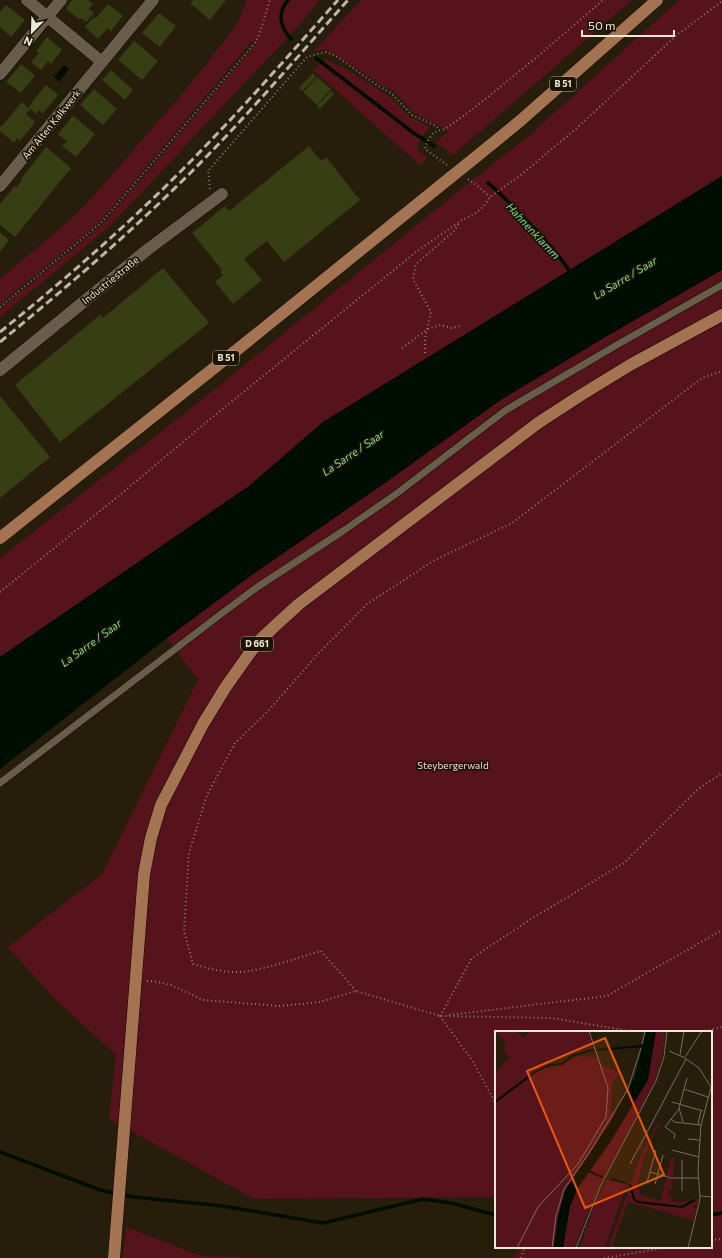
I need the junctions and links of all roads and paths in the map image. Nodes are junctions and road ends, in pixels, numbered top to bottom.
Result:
1 (27, 0) edge
2 (61, 0) edge
3 (153, 0) edge
4 (270, 0) edge
5 (603, 0) edge
6 (657, 0) edge
7 (722, 1) edge
8 (47, 16) junction
9 (102, 62) junction
10 (0, 74) edge
11 (439, 130) junction
12 (434, 156) dead end
13 (0, 186) edge
14 (478, 186) dead end
15 (222, 194) dead end
16 (490, 197) junction
17 (210, 202) junction
18 (462, 220) junction
19 (722, 286) edge
20 (0, 307) edge
21 (722, 315) edge
22 (460, 326) dead end
23 (428, 328) junction
24 (402, 348) dead end
25 (425, 353) dead end
26 (0, 370) edge
27 (722, 371) edge
28 (0, 538) edge
29 (0, 592) edge
30 (722, 773) edge
31 (0, 783) edge
32 (722, 930) edge
33 (136, 980) junction
34 (356, 991) junction
35 (440, 1016) junction
36 (722, 1027) edge
37 (629, 1031) edge
38 (705, 1031) edge
39 (495, 1102) edge
40 (722, 1239) edge
41 (712, 1240) edge
42 (525, 1248) edge
43 (664, 1248) edge
44 (114, 1258) edge
45 (521, 1258) edge
46 (604, 1258) edge

1 - 8 street
2 - 8 street
3 - 9 street, Am Alten Kalkwerk
4 - 20 path
5 - 11 path
6 - 28 main road, B 51, bridge
7 - 16 path
8 - 9 street
8 - 10 street
9 - 13 street, Am Alten Kalkwerk
11 - 12 path
11 - 17 path
14 - 16 path
15 - 17 street, Industriestraße
16 - 18 path
17 - 26 street, Industriestraße
18 - 23 path
18 - 29 path
19 - 31 lane
21 - 33 main road, D 661
22 - 23 path
23 - 24 path
23 - 25 path
27 - 34 path
30 - 35 path
32 - 35 path
33 - 34 path
33 - 44 main road, D 661
34 - 35 path
35 - 37 path
35 - 39 path
36 - 38 path
40 - 41 path
42 - 45 path
43 - 46 path

